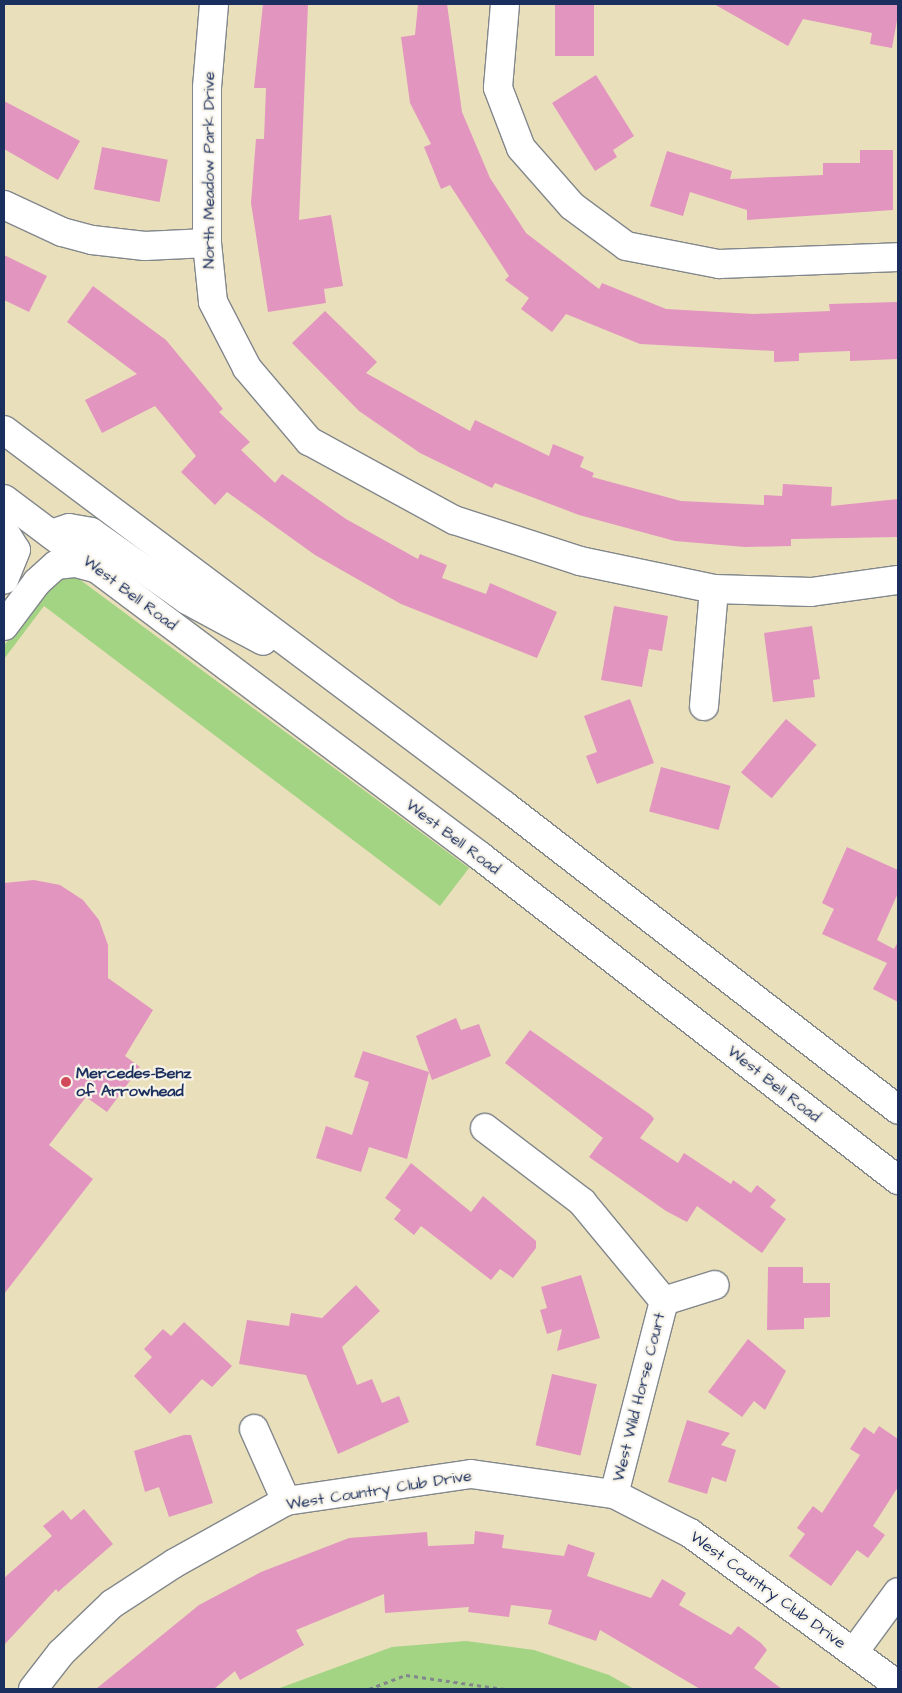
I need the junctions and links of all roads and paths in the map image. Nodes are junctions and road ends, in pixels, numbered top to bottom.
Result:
1 (214, 4) edge
2 (505, 4) edge
3 (4, 205) edge
4 (207, 243) junction
5 (898, 257) edge
6 (4, 430) edge
7 (4, 499) edge
8 (4, 531) edge
9 (51, 534) junction
10 (98, 569) junction
11 (8, 575) edge
12 (898, 580) edge
13 (714, 589) junction
14 (4, 626) edge
15 (302, 656) junction
16 (704, 706) dead end
17 (898, 1110) edge
18 (485, 1128) dead end
19 (898, 1180) edge
20 (716, 1286) dead end
21 (664, 1301) junction
22 (254, 1430) dead end
23 (614, 1494) junction
24 (286, 1501) junction
25 (898, 1592) edge
26 (854, 1652) junction
27 (898, 1685) edge
28 (33, 1689) edge
29 (368, 1689) edge
30 (504, 1689) edge

1 - 4 street, North Meadow Park Drive
2 - 5 street
3 - 4 street
4 - 13 street, North Meadow Park Drive
6 - 15 street
7 - 9 street, West Bell Road
8 - 11 street
9 - 10 street, West Bell Road
9 - 11 street
9 - 15 street
10 - 14 street
10 - 19 street, West Bell Road
12 - 13 street, North Meadow Park Drive
13 - 16 street
15 - 17 street
18 - 21 street, West Wild Horse Court
20 - 21 street, West Wild Horse Court
21 - 23 street, West Wild Horse Court
22 - 24 street
23 - 24 street, West Country Club Drive
23 - 26 street, West Country Club Drive
24 - 28 street, West Country Club Drive
25 - 26 street
26 - 27 street, West Country Club Drive
29 - 30 path

